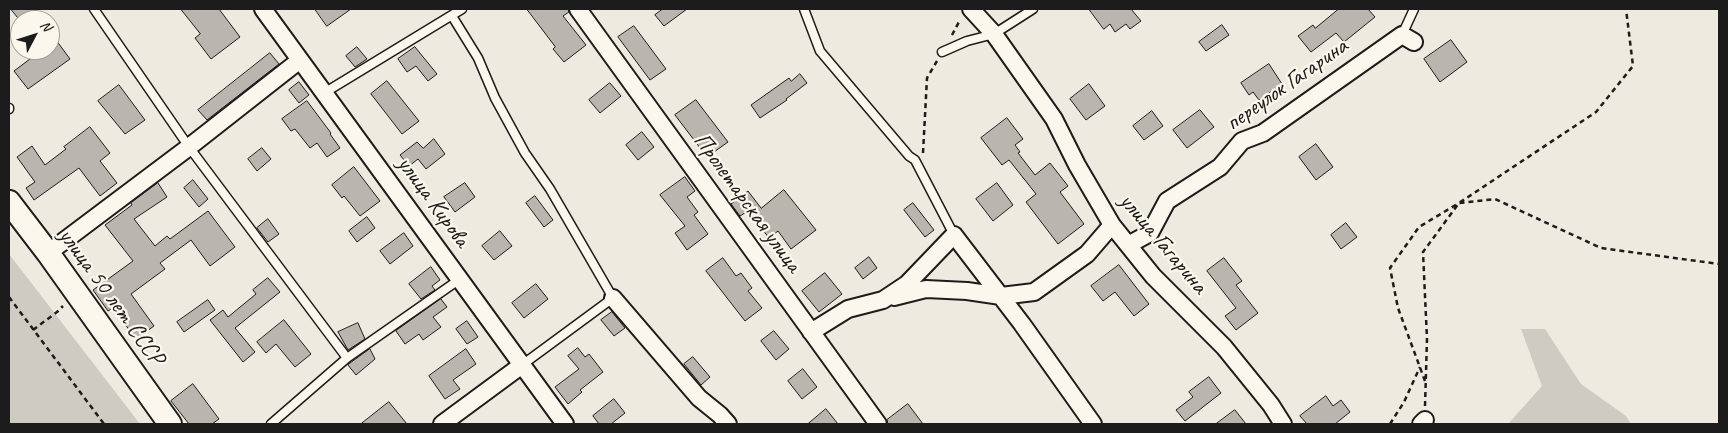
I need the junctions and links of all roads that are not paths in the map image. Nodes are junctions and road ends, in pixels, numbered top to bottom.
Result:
1 (94, 9) edge
2 (262, 9) edge
3 (462, 9) edge
4 (578, 9) edge
5 (804, 9) edge
6 (1033, 9) edge
7 (1414, 9) edge
8 (966, 11) edge
9 (452, 16) junction
10 (994, 34) junction
11 (1408, 38) joint
12 (942, 52) road end
13 (300, 60) junction
14 (324, 93) junction
15 (189, 148) junction
16 (9, 202) edge
17 (1112, 225) junction
18 (954, 235) junction
19 (1128, 245) junction
20 (48, 253) junction
21 (460, 279) junction
22 (1001, 296) junction
23 (613, 298) junction
24 (883, 300) junction
25 (811, 332) junction
26 (347, 358) junction
27 (522, 365) junction
28 (170, 424) edge
29 (271, 424) edge
30 (442, 424) edge
31 (565, 424) edge
32 (728, 424) edge
33 (878, 424) edge
34 (1092, 424) edge
35 (1283, 424) edge

1 - 15 lane
2 - 13 street, улица Кирова
3 - 9 lane
4 - 25 street, Пролетарская улица
5 - 18 lane
6 - 10 lane
7 - 11 lane
8 - 10 street, улица Гагарина
9 - 14 lane
9 - 23 lane
10 - 12 lane
10 - 17 street, улица Гагарина
11 - 19 street, переулок Гагарина
13 - 14 street, улица Кирова
13 - 15 street
14 - 21 street, улица Кирова
15 - 20 street
15 - 26 lane
16 - 20 street, улица 50 лет СССР
17 - 19 street, улица Гагарина
17 - 22 street
18 - 22 street
18 - 24 street
19 - 35 street, улица Гагарина
20 - 28 street, улица 50 лет СССР
21 - 26 lane
21 - 27 street, улица Кирова
22 - 24 street
22 - 34 street
23 - 27 lane
23 - 32 street
24 - 25 street
25 - 33 street, Пролетарская улица
26 - 29 lane
27 - 30 street
27 - 31 street, улица Кирова

